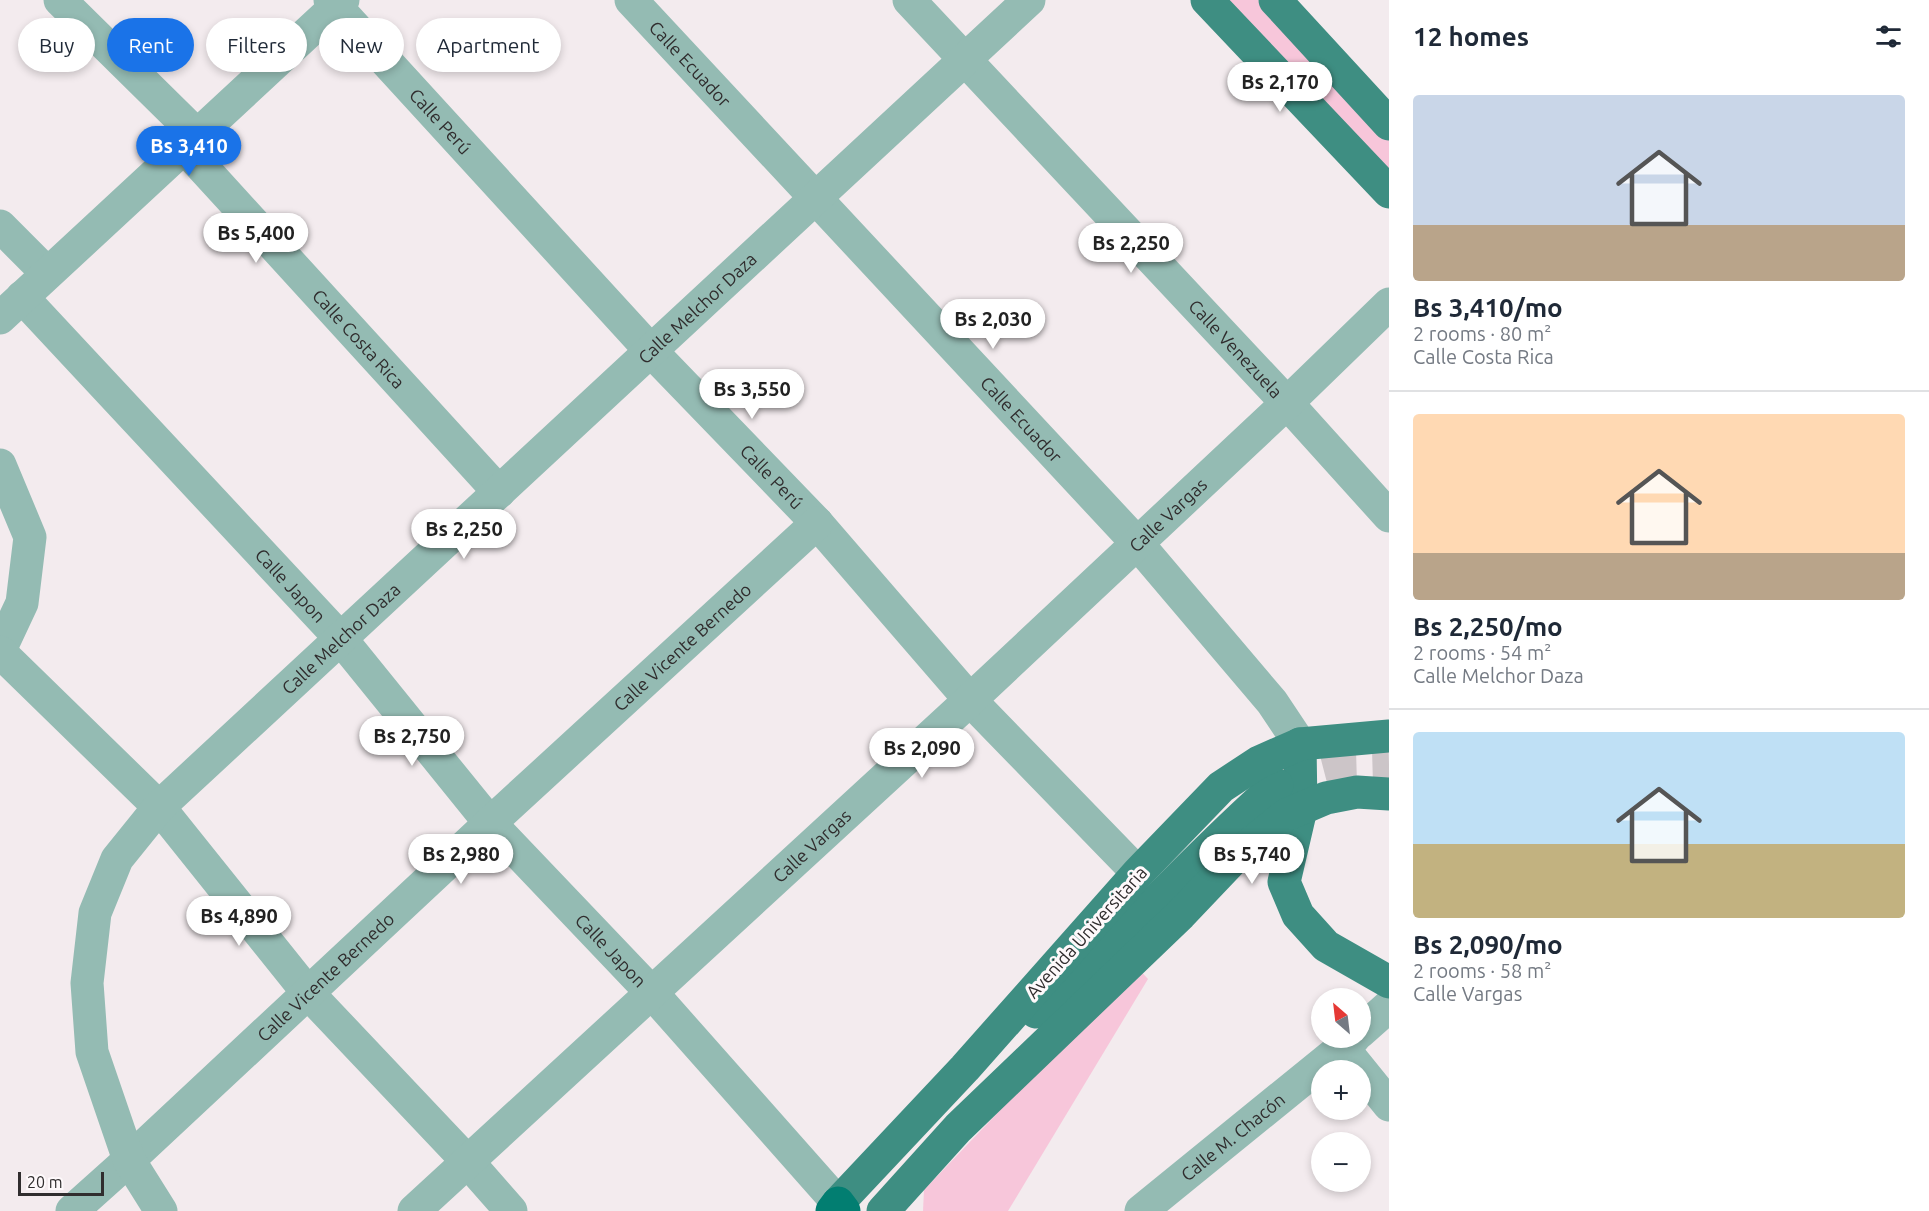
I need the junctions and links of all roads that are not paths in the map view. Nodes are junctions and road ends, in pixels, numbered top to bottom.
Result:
1 (60, 0) edge
2 (631, 0) edge
3 (909, 0) edge
4 (1029, 0) edge
5 (1208, 0) edge
6 (1275, 0) edge
7 (337, 2) edge
8 (964, 60) junction
9 (1389, 124) edge
10 (197, 135) junction
11 (1389, 192) edge
12 (817, 197) junction
13 (0, 226) edge
14 (47, 273) junction
15 (1389, 304) edge
16 (11, 307) edge
17 (651, 351) junction
18 (1287, 403) junction
19 (0, 465) edge
20 (499, 492) junction
21 (1389, 516) edge
22 (817, 523) junction
23 (1137, 543) junction
24 (341, 639) junction
25 (0, 651) edge
26 (970, 700) junction
27 (1389, 736) edge
28 (1300, 744) junction
29 (1277, 785) tunnel mouth
30 (1389, 794) edge
31 (159, 807) junction
32 (1300, 809) junction
33 (490, 823) junction
34 (1239, 853) junction
35 (1138, 873) junction
36 (1284, 882) junction
37 (1077, 979) junction
38 (1389, 982) edge
39 (308, 993) junction
40 (652, 993) junction
41 (1389, 1006) edge
42 (1371, 1022) edge
43 (1341, 1048) edge
44 (1357, 1048) edge
45 (965, 1068) junction
46 (1389, 1105) edge
47 (958, 1128) junction
48 (129, 1160) junction
49 (468, 1162) junction
50 (838, 1209) edge
51 (72, 1211) edge
52 (161, 1211) edge
53 (414, 1211) edge
54 (511, 1211) edge
55 (883, 1211) edge
56 (1141, 1211) edge

1 - 10 street
2 - 12 street, Calle Ecuador
3 - 8 street, Calle Venezuela
4 - 8 street, Calle Melchor Daza
5 - 11 main road
6 - 9 main road
7 - 10 street
7 - 17 street, Calle Perú
8 - 12 street, Calle Melchor Daza
8 - 18 street, Calle Venezuela
10 - 14 street
10 - 20 street, Calle Costa Rica
12 - 17 street, Calle Melchor Daza
12 - 23 street, Calle Ecuador
13 - 14 street
14 - 16 street
15 - 18 street, Calle Vargas
16 - 24 street, Calle Japon
17 - 20 street, Calle Melchor Daza
17 - 22 street, Calle Perú
18 - 21 street, Calle Venezuela
18 - 23 street, Calle Vargas
19 - 25 street
20 - 24 street, Calle Melchor Daza
22 - 26 street, Calle Perú
22 - 33 street, Calle Vicente Bernedo
23 - 26 street, Calle Vargas
23 - 28 street, Calle Ecuador
24 - 31 street, Calle Melchor Daza
24 - 33 street, Calle Japon
25 - 31 street
26 - 35 street, Calle Perú
26 - 40 street, Calle Vargas
27 - 28 main road, Avenida Universitaria
28 - 32 main road
28 - 35 main road, Avenida Universitaria
29 - 37 main road
30 - 32 main road
31 - 39 street
31 - 48 street, Calle Melchor Daza
32 - 34 main road
32 - 36 main road
33 - 39 street, Calle Vicente Bernedo
33 - 40 street, Calle Japon
34 - 36 main road
34 - 47 main road
35 - 45 main road, Avenida Universitaria
36 - 38 main road
37 - 45 main road
37 - 47 main road
39 - 48 street, Calle Vicente Bernedo
39 - 49 street
40 - 49 street, Calle Vargas
40 - 50 street, Calle Japon
41 - 42 street, Calle M. Chacón
43 - 56 street, Calle M. Chacón
44 - 46 street
45 - 50 main road, Avenida Universitaria
47 - 55 main road
48 - 51 street, Calle Vicente Bernedo
48 - 52 street, Calle Melchor Daza
49 - 53 street, Calle Vargas
49 - 54 street

